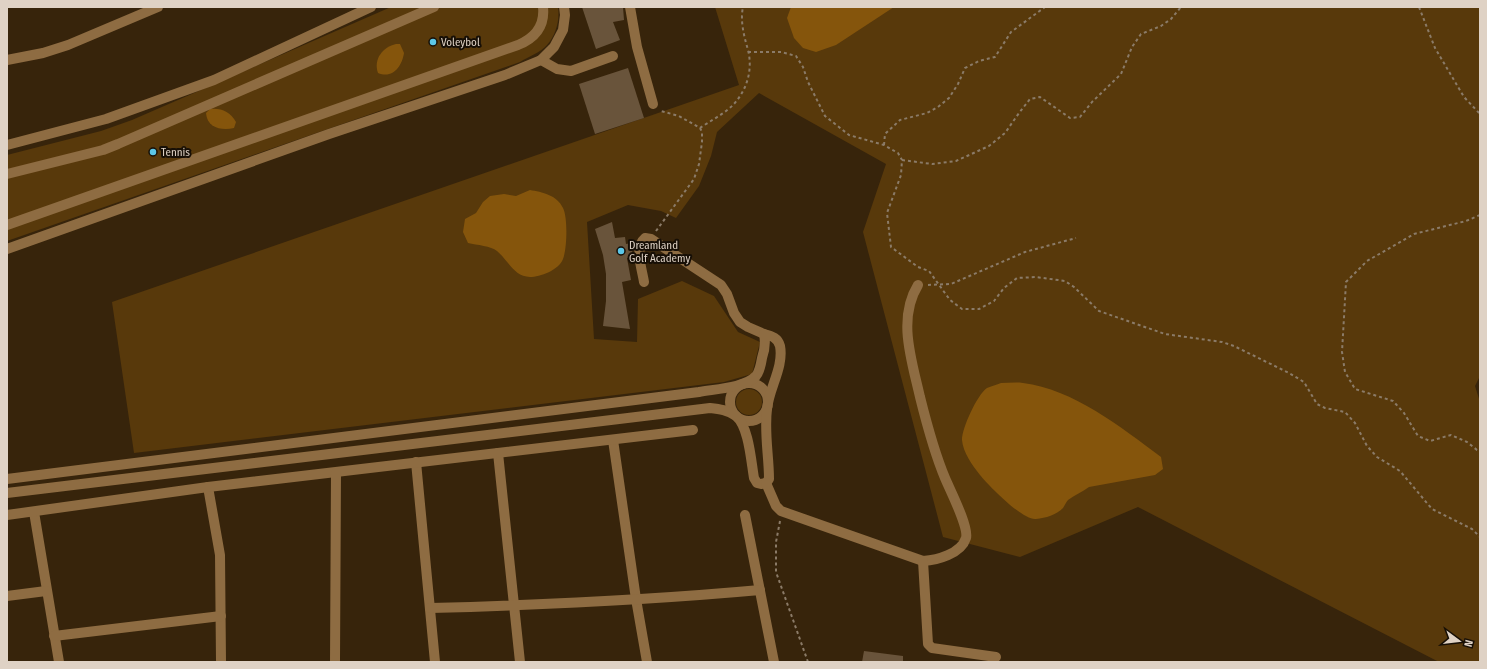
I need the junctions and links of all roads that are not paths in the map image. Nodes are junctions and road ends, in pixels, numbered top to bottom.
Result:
1 (158, 7) edge
2 (371, 7) edge
3 (434, 7) edge
4 (543, 7) edge
5 (564, 7) edge
6 (630, 7) edge
7 (613, 56) dead end
8 (7, 60) edge
9 (541, 60) junction
10 (656, 107) road end
11 (7, 145) edge
12 (7, 174) edge
13 (7, 225) edge
14 (7, 249) edge
15 (644, 282) dead end
16 (918, 285) road end
17 (764, 334) junction
18 (745, 384) junction
19 (767, 407) junction
20 (737, 417) junction
21 (693, 430) dead end
22 (613, 440) junction
23 (498, 453) junction
24 (416, 462) junction
25 (336, 473) junction
26 (7, 479) edge
27 (766, 483) junction
28 (208, 487) junction
29 (7, 493) edge
30 (34, 512) junction
31 (7, 515) edge
32 (745, 516) dead end
33 (923, 562) junction
34 (760, 590) junction
35 (46, 591) junction
36 (7, 596) edge
37 (636, 599) junction
38 (513, 606) junction
39 (430, 608) junction
40 (221, 616) junction
41 (54, 636) junction
42 (996, 657) dead end
43 (59, 662) edge
44 (221, 662) edge
45 (335, 662) edge
46 (435, 662) edge
47 (520, 662) edge
48 (647, 662) edge
49 (774, 662) edge

1 - 8 street
2 - 11 street
3 - 12 street
4 - 13 street
5 - 9 street
6 - 10 street
7 - 9 street
9 - 14 street
15 - 17 street
16 - 33 street
17 - 18 street
17 - 19 street
18 - 19 street
18 - 20 street
18 - 26 street
19 - 20 street
19 - 27 street
20 - 27 street
20 - 29 street
21 - 22 street
22 - 23 street
22 - 37 street
23 - 24 street
23 - 38 street
24 - 25 street
24 - 39 street
25 - 28 street
25 - 45 street
27 - 33 street
28 - 30 street
28 - 40 street
30 - 31 street
30 - 35 street
32 - 34 street
33 - 42 street
34 - 37 street
34 - 49 street
35 - 36 street
35 - 41 street
37 - 38 street
37 - 48 street
38 - 39 street
38 - 47 street
39 - 46 street
40 - 41 street
40 - 44 street
41 - 43 street

